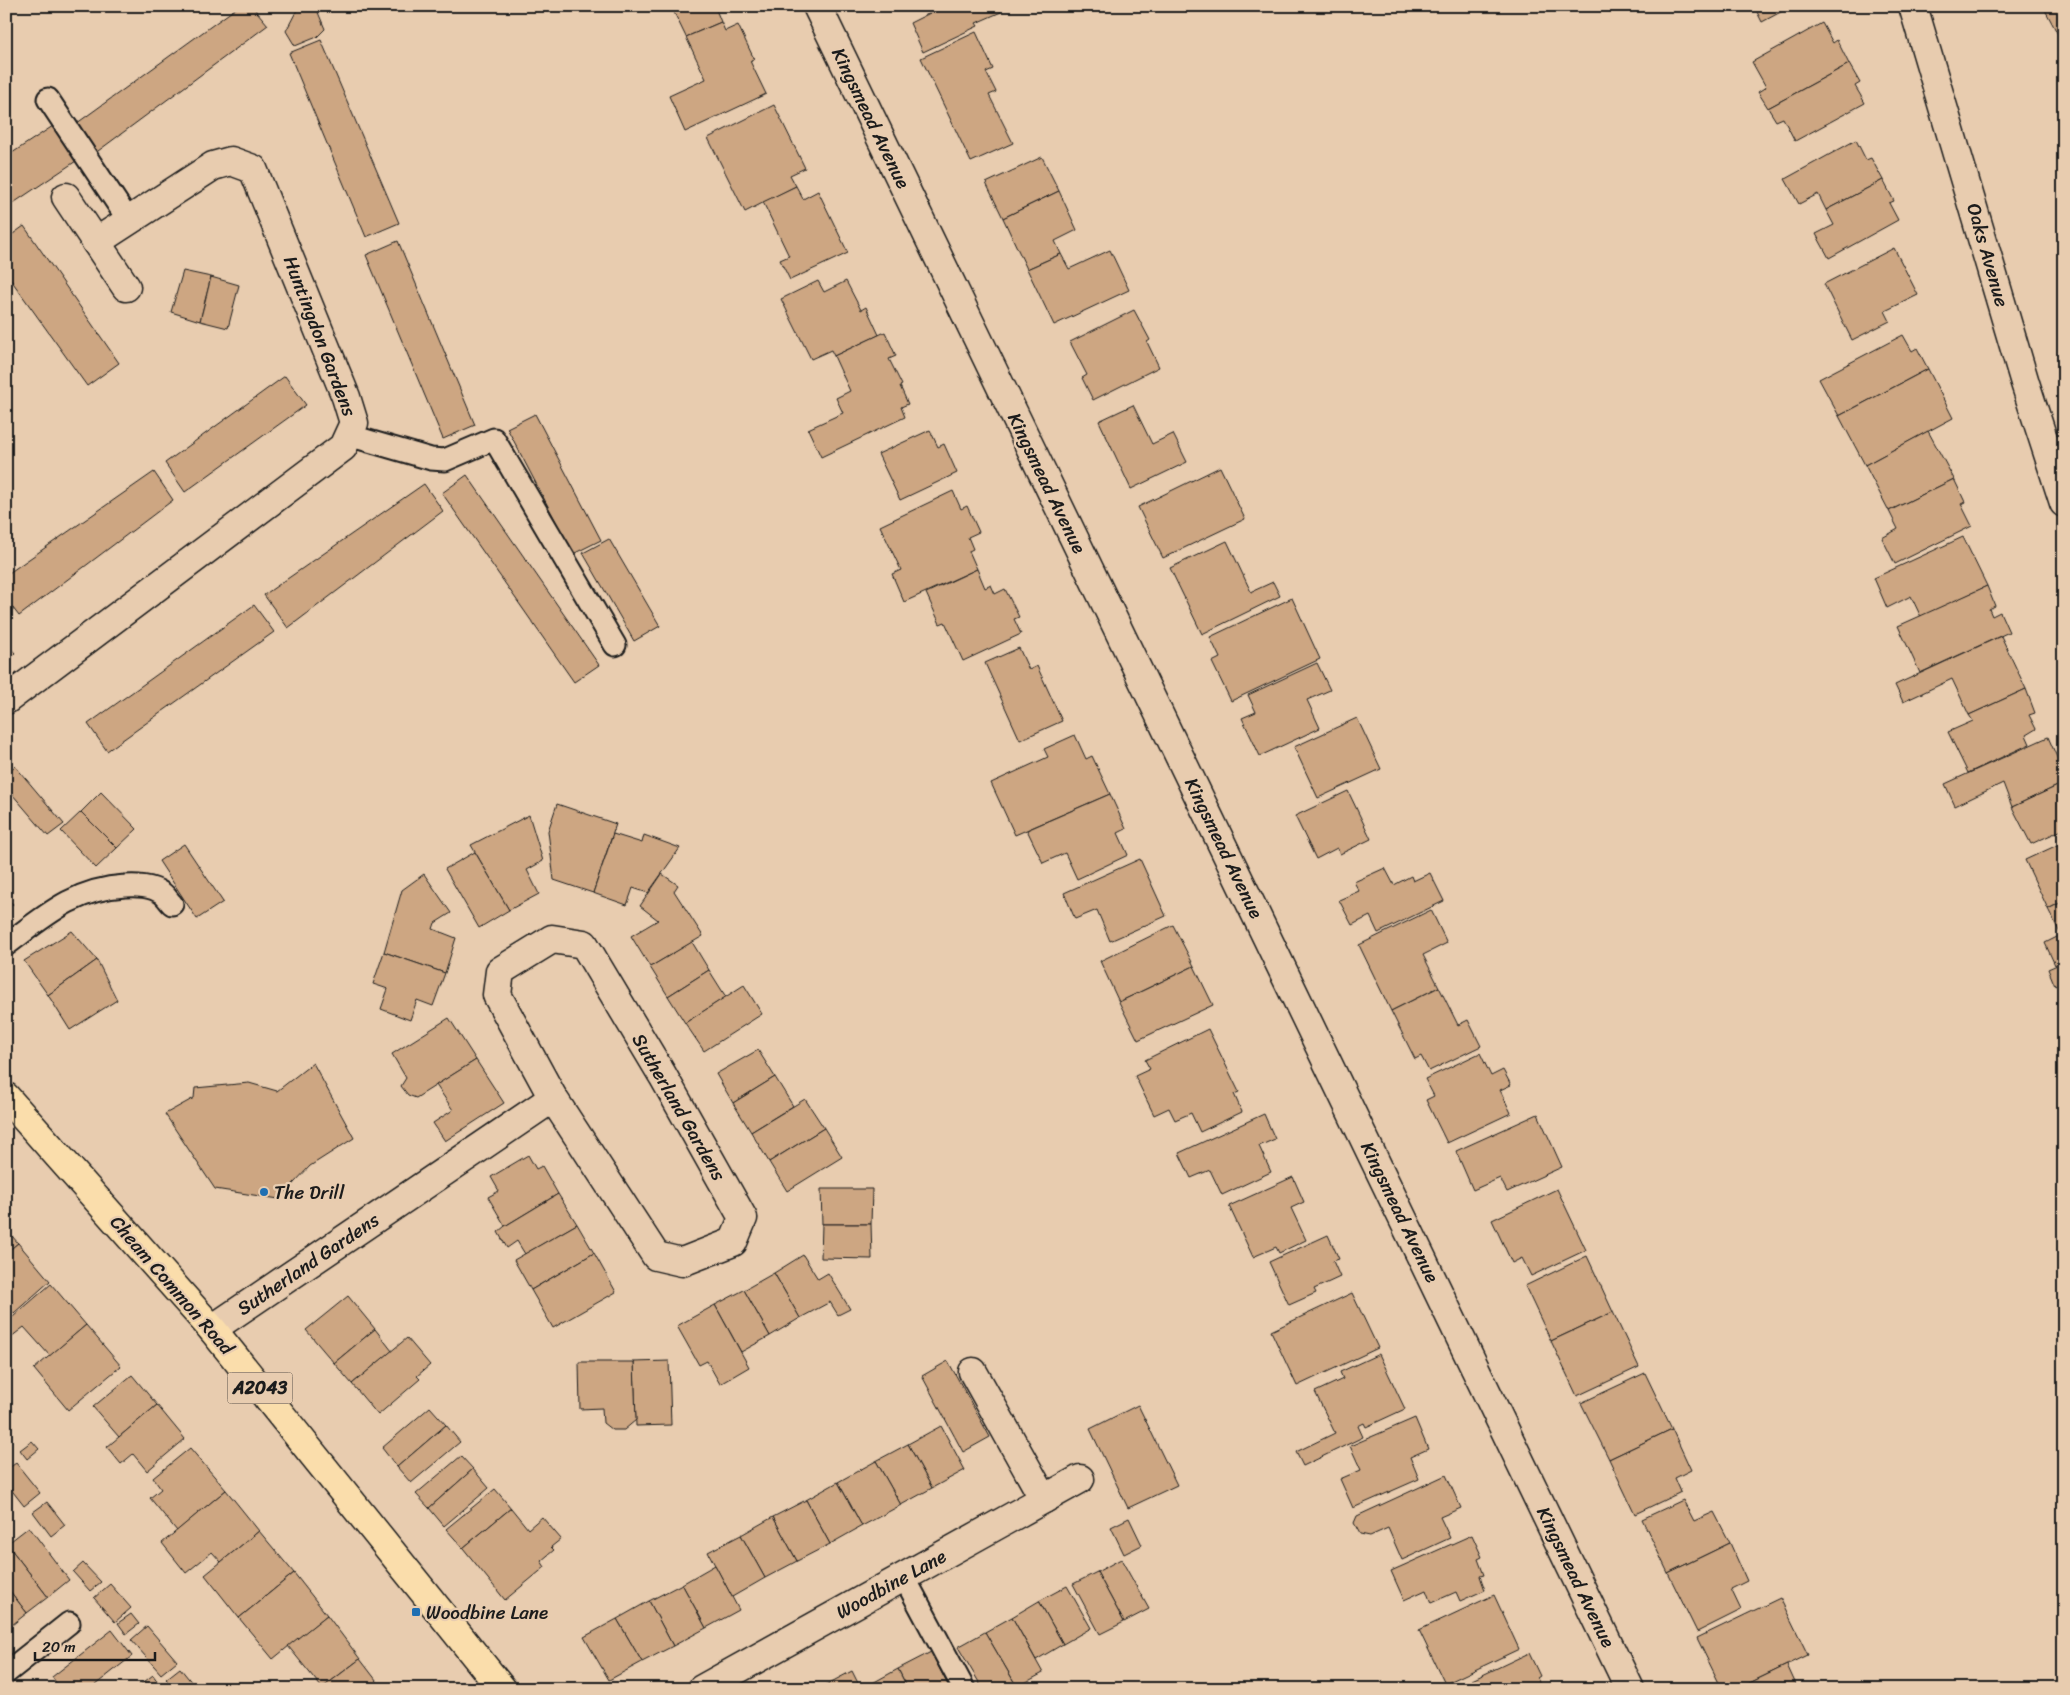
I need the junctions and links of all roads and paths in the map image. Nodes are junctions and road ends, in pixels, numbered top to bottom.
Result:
1 (817, 6) edge
2 (1913, 6) edge
3 (48, 99) dead end
4 (66, 197) dead end
5 (129, 221) junction
6 (96, 242) junction
7 (126, 287) dead end
8 (348, 435) junction
9 (2064, 503) edge
10 (615, 645) dead end
11 (6, 700) edge
12 (172, 904) dead end
13 (6, 945) edge
14 (6, 1097) edge
15 (553, 1098) junction
16 (212, 1329) junction
17 (973, 1372) dead end
18 (1080, 1479) dead end
19 (1044, 1499) junction
20 (904, 1577) junction
21 (69, 1624) dead end
22 (6, 1672) edge
23 (502, 1689) edge
24 (702, 1689) edge
25 (964, 1689) edge
26 (1630, 1689) edge

1 - 26 street, Kingsmead Avenue
2 - 9 street, Oaks Avenue
3 - 5 lane
4 - 6 street
5 - 6 street, Huntingdon Gardens
5 - 8 street, Huntingdon Gardens
6 - 7 street
8 - 10 lane
8 - 11 street, Huntingdon Gardens
12 - 13 lane
14 - 16 main road, Cheam Common Road / A2043
15 - 15 street, Sutherland Gardens
15 - 16 street, Sutherland Gardens
16 - 23 main road, Cheam Common Road / A2043
17 - 19 street
18 - 19 street, Woodbine Lane
19 - 20 street, Woodbine Lane
20 - 24 street, Woodbine Lane
20 - 25 lane
21 - 22 lane

